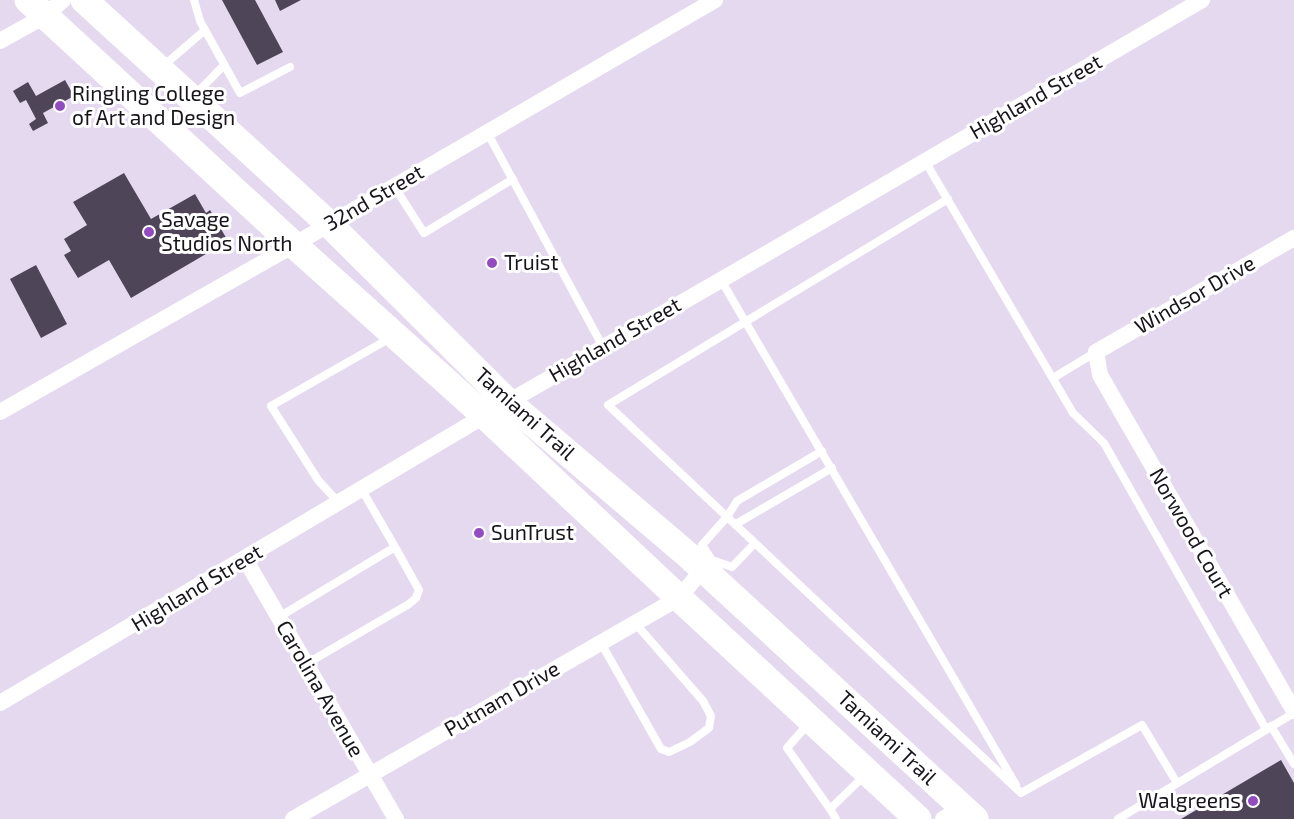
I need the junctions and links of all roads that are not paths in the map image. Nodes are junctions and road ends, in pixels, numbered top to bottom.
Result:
1 (84, 0) edge
2 (194, 0) edge
3 (715, 0) edge
4 (1202, 0) edge
5 (46, 5) edge
6 (205, 30) junction
7 (0, 41) edge
8 (224, 64) junction
9 (290, 67) dead end
10 (160, 69) junction
11 (192, 98) junction
12 (487, 132) junction
13 (925, 161) junction
14 (513, 179) junction
15 (394, 186) junction
16 (948, 199) junction
17 (329, 224) junction
18 (1294, 238) edge
19 (294, 244) junction
20 (721, 280) junction
21 (746, 321) junction
22 (395, 335) junction
23 (603, 347) junction
24 (1096, 352) junction
25 (1053, 378) junction
26 (508, 402) junction
27 (0, 412) edge
28 (485, 416) junction
29 (822, 451) junction
30 (832, 468) junction
31 (362, 490) junction
32 (339, 503) junction
33 (727, 517) junction
34 (736, 524) junction
35 (755, 543) junction
36 (395, 547) junction
37 (245, 559) junction
38 (708, 565) junction
39 (679, 598) junction
40 (279, 617) junction
41 (635, 623) junction
42 (601, 643) junction
43 (306, 664) junction
44 (0, 703) edge
45 (1294, 712) edge
46 (811, 720) junction
47 (1269, 728) junction
48 (1294, 764) edge
49 (868, 773) junction
50 (370, 774) junction
51 (1177, 783) junction
52 (1021, 793) junction
53 (830, 809) junction
54 (960, 815) edge
55 (293, 819) edge
56 (396, 819) edge
57 (836, 819) edge
58 (918, 819) edge
59 (1118, 819) edge

1 - 10 main road, Tamiami Trail
2 - 6 lane
3 - 12 street, 32nd Street
4 - 13 street, Highland Street
5 - 7 street
5 - 19 main road, Tamiami Trail
6 - 8 lane
6 - 10 lane
8 - 9 lane
8 - 11 lane
10 - 11 main road, Tamiami Trail
11 - 17 main road, Tamiami Trail
12 - 14 lane
12 - 15 street, 32nd Street
13 - 16 lane
13 - 20 street, Highland Street
14 - 15 lane
14 - 23 lane
15 - 17 street, 32nd Street
16 - 21 lane
16 - 25 lane
17 - 19 street, 32nd Street
17 - 26 main road, Tamiami Trail
18 - 24 street, Windsor Drive
19 - 22 main road, Tamiami Trail
19 - 27 street, 32nd Street
20 - 21 lane
20 - 23 street, Highland Street
21 - 29 lane
21 - 33 lane
22 - 28 main road, Tamiami Trail
22 - 32 lane
23 - 26 street, Highland Street
24 - 25 lane
24 - 45 street, Norwood Court
25 - 47 lane
26 - 28 street, Highland Street
26 - 38 main road, Tamiami Trail
28 - 31 street, Highland Street
28 - 39 main road, Tamiami Trail
29 - 30 lane
29 - 33 lane
30 - 34 lane
30 - 52 lane
31 - 32 street, Highland Street
31 - 36 lane
32 - 37 street, Highland Street
33 - 34 lane
33 - 38 lane
34 - 35 lane
35 - 38 lane
35 - 52 lane
36 - 40 lane
36 - 43 lane
37 - 40 street, Carolina Avenue
37 - 44 street, Highland Street
38 - 39 street, Putnam Drive
38 - 54 main road, Tamiami Trail
39 - 41 street, Putnam Drive
39 - 46 main road, Tamiami Trail
40 - 43 street, Carolina Avenue
41 - 42 street, Putnam Drive
41 - 42 lane
42 - 50 street, Putnam Drive
43 - 50 street, Carolina Avenue
45 - 47 lane
46 - 49 main road, Tamiami Trail
46 - 53 lane
47 - 48 lane
47 - 51 lane
49 - 53 lane
49 - 58 main road, Tamiami Trail
50 - 55 street, Putnam Drive
50 - 56 street, Carolina Avenue
51 - 52 lane
51 - 59 lane
53 - 57 lane

